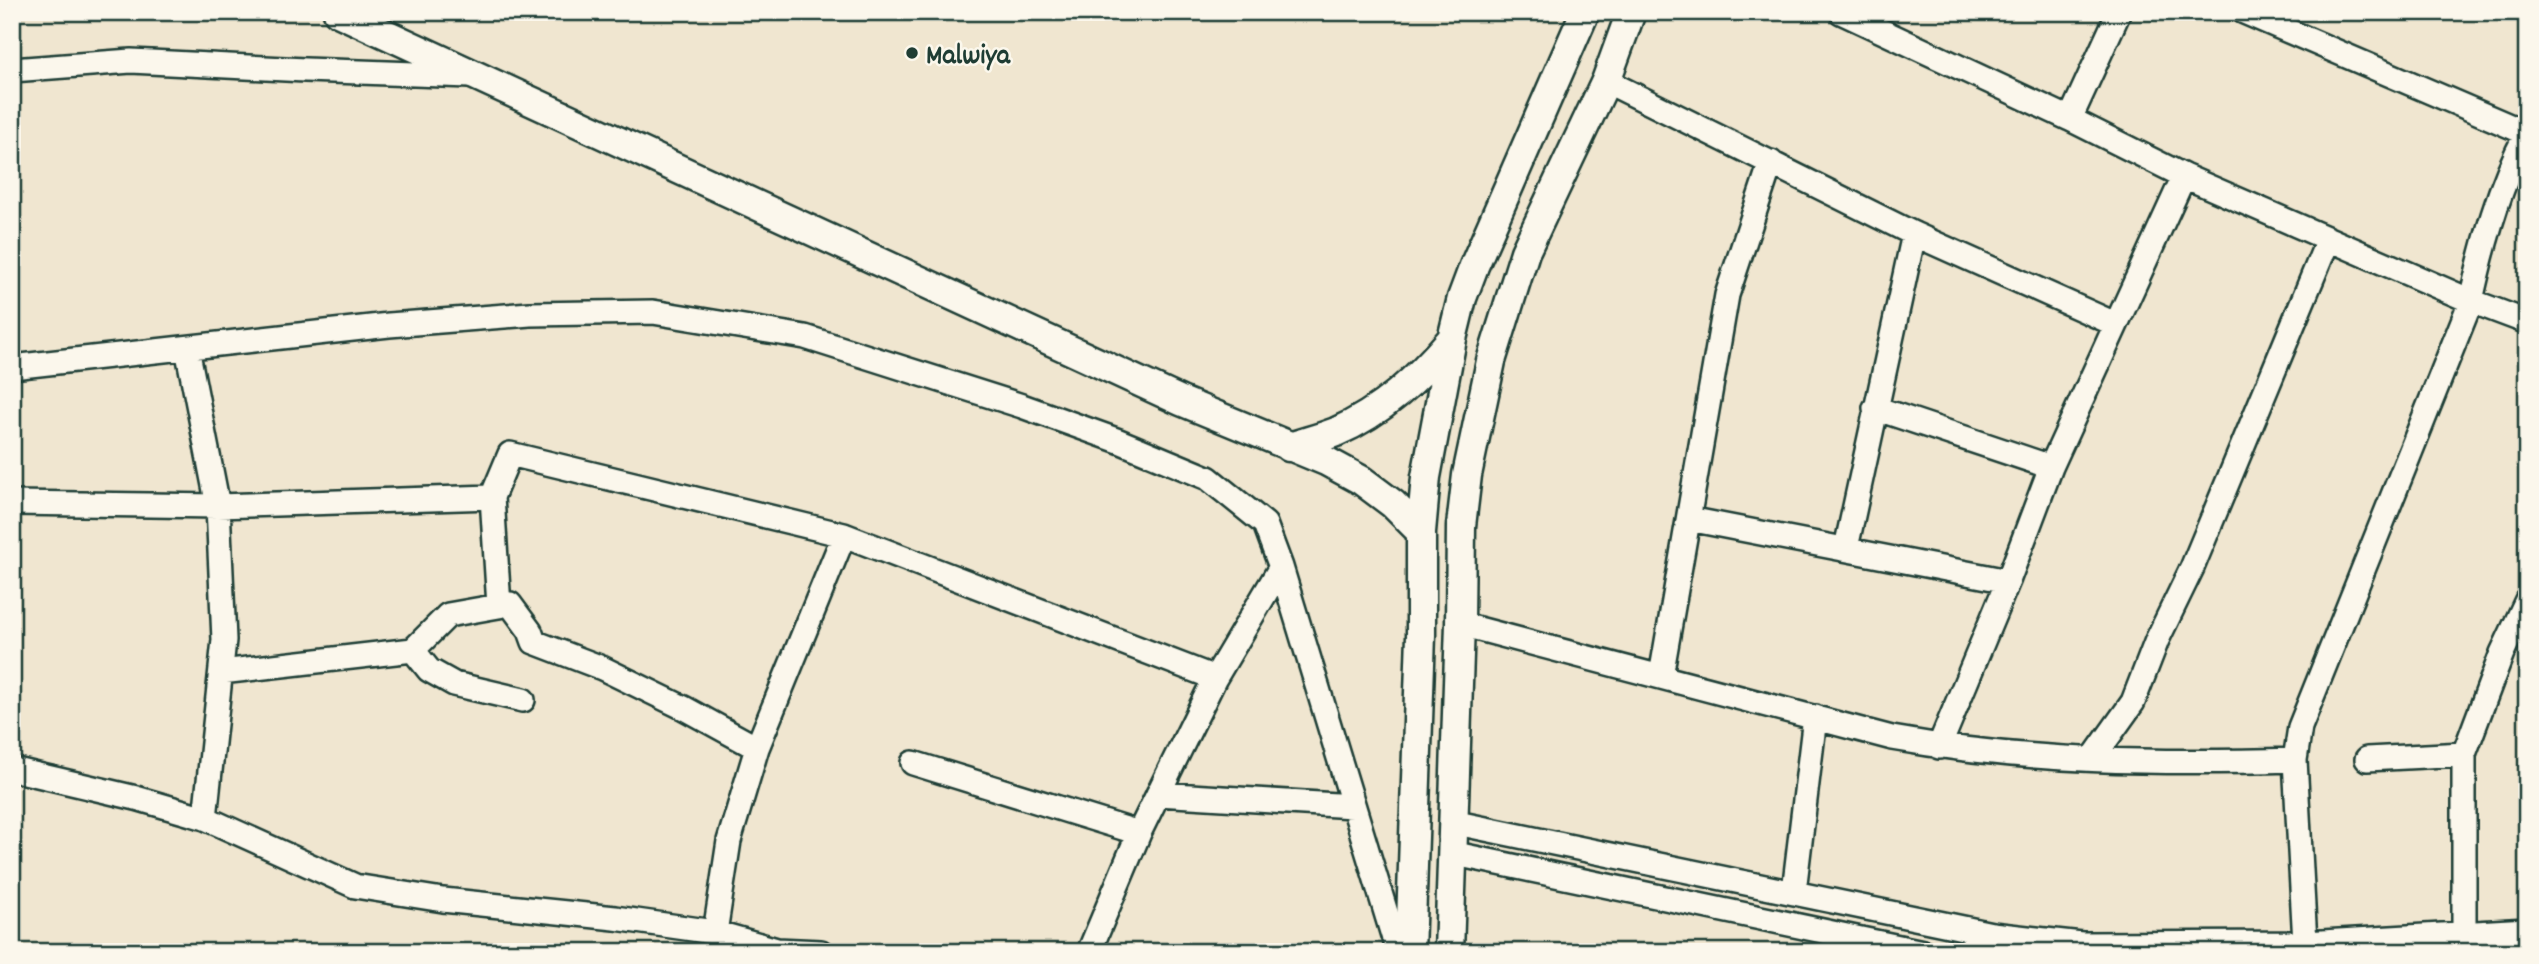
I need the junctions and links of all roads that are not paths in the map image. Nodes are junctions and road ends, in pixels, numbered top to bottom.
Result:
1 (338, 12) edge
2 (1585, 12) edge
3 (1631, 12) edge
4 (1841, 12) edge
5 (2119, 12) edge
6 (2244, 12) edge
7 (2290, 22) edge
8 (12, 71) edge
9 (471, 76) junction
10 (1606, 81) junction
11 (1539, 118) junction
12 (2070, 119) junction
13 (2527, 133) edge
14 (1579, 137) junction
15 (1771, 162) junction
16 (2183, 176) junction
17 (1914, 234) junction
18 (2328, 240) junction
19 (2471, 301) junction
20 (2527, 322) edge
21 (2115, 324) junction
22 (1452, 339) junction
23 (187, 348) junction
24 (12, 367) edge
25 (1875, 408) junction
26 (1289, 447) junction
27 (2051, 467) junction
28 (492, 497) junction
29 (12, 503) edge
30 (218, 506) junction
31 (1689, 519) junction
32 (1421, 532) junction
33 (844, 535) junction
34 (1846, 548) junction
35 (1281, 567) junction
36 (2008, 581) junction
37 (2527, 600) edge
38 (499, 606) junction
39 (1460, 624) junction
40 (413, 650) junction
41 (221, 672) junction
42 (1661, 676) junction
43 (1215, 678) junction
44 (523, 700) dead end
45 (1815, 717) junction
46 (1940, 747) junction
47 (757, 748) junction
48 (2463, 754) junction
49 (2093, 758) junction
50 (2367, 759) dead end
51 (2295, 760) junction
52 (913, 763) dead end
53 (12, 769) edge
54 (1158, 794) junction
55 (1353, 806) junction
56 (205, 818) junction
57 (1452, 822) junction
58 (1139, 833) junction
59 (1451, 853) junction
60 (1794, 891) junction
61 (2527, 930) edge
62 (1992, 934) junction
63 (2464, 934) junction
64 (713, 942) edge
65 (2305, 943) junction
66 (821, 952) edge
67 (1089, 952) edge
68 (1398, 952) edge
69 (1410, 952) edge
70 (1449, 952) edge
71 (1923, 952) edge
72 (1966, 952) edge

1 - 9 main road
2 - 11 main road
3 - 10 main road
4 - 12 street
5 - 12 street
6 - 7 street
7 - 13 street
8 - 9 street
9 - 26 main road
10 - 14 main road
10 - 15 street
11 - 14 main road
11 - 22 main road
12 - 16 street
13 - 19 street
14 - 39 main road
15 - 17 street
15 - 31 street
16 - 18 street
16 - 21 street
17 - 21 street
17 - 25 street
18 - 19 street
18 - 49 street
19 - 20 street
19 - 51 street
21 - 27 street
22 - 26 main road
22 - 32 main road
23 - 24 street
23 - 30 street
23 - 35 street
25 - 27 street
25 - 34 street
26 - 32 main road
27 - 36 street
28 - 30 street
28 - 33 street
28 - 38 street
29 - 30 street
30 - 41 street
31 - 34 street
31 - 42 street
32 - 69 main road
33 - 43 street
33 - 47 street
34 - 36 street
35 - 43 street
35 - 55 street
36 - 46 street
37 - 48 street
38 - 40 street
38 - 47 street
39 - 42 street
39 - 57 main road
40 - 41 street
40 - 44 street
41 - 56 street
42 - 45 street
43 - 54 street
45 - 46 street
45 - 60 street
46 - 49 street
47 - 64 street
48 - 50 street
48 - 63 street
49 - 51 street
51 - 65 street
52 - 58 street
53 - 56 street
54 - 55 street
54 - 58 street
55 - 68 street
56 - 64 street
57 - 59 main road
57 - 60 street
58 - 67 street
59 - 70 main road
59 - 71 street
60 - 62 street
61 - 63 street
62 - 65 street
62 - 72 street
63 - 65 street
64 - 66 street

